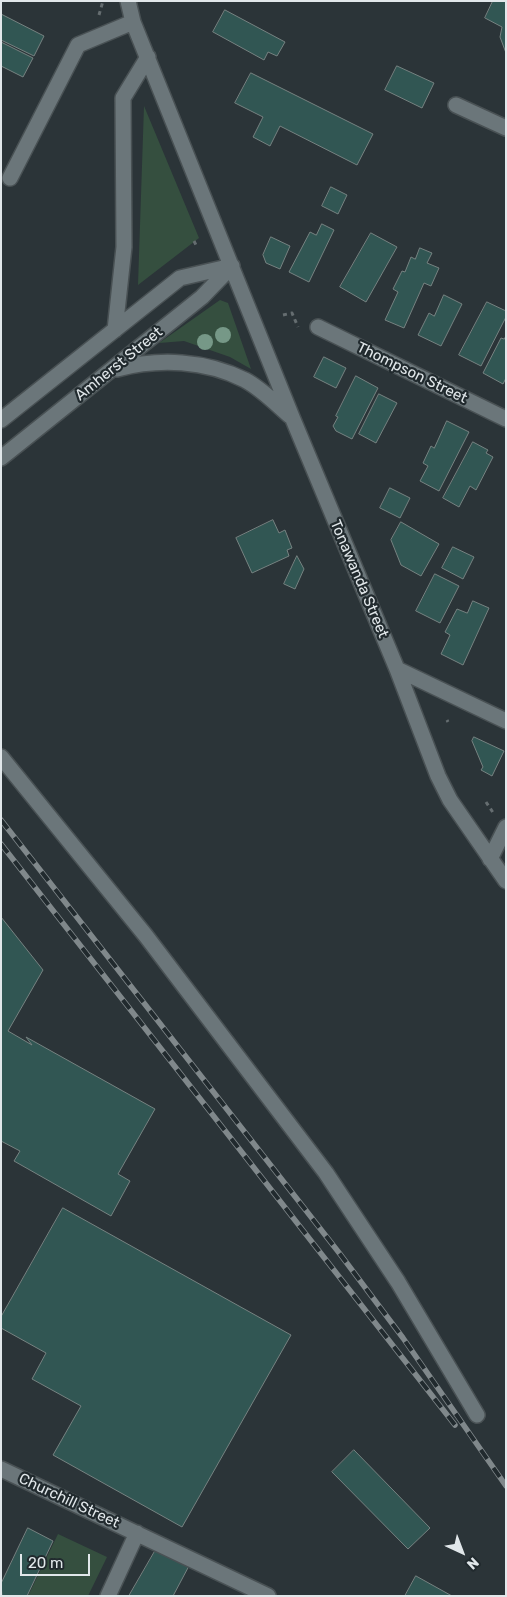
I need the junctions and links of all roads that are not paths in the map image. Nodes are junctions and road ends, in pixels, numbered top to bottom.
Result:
1 (128, 1) edge
2 (133, 22) junction
3 (148, 57) junction
4 (456, 105) dead end
5 (506, 128) edge
6 (10, 178) dead end
7 (232, 266) junction
8 (318, 327) dead end
9 (115, 330) junction
10 (113, 370) junction
11 (292, 417) junction
12 (506, 419) edge
13 (1, 420) edge
14 (1, 458) edge
15 (397, 669) junction
16 (506, 722) edge
17 (1, 756) edge
18 (506, 827) edge
19 (490, 860) junction
20 (506, 880) edge
21 (477, 1415) dead end
22 (1, 1469) edge
23 (137, 1533) junction
24 (108, 1596) edge
25 (268, 1596) edge

1 - 2 street
2 - 3 street
2 - 6 street
3 - 7 street
3 - 9 street
4 - 5 street
7 - 9 street, Amherst Street
7 - 10 street, Amherst Street
7 - 11 street, Tonawanda Street
8 - 12 street, Thompson Street
9 - 13 street, Amherst Street
10 - 11 street
10 - 14 street, Amherst Street
11 - 15 street, Tonawanda Street
15 - 16 street
15 - 19 street, Tonawanda Street
17 - 21 street
18 - 19 street
19 - 20 street, Tonawanda Street
22 - 23 street, Churchill Street
23 - 24 street
23 - 25 street, Churchill Street

